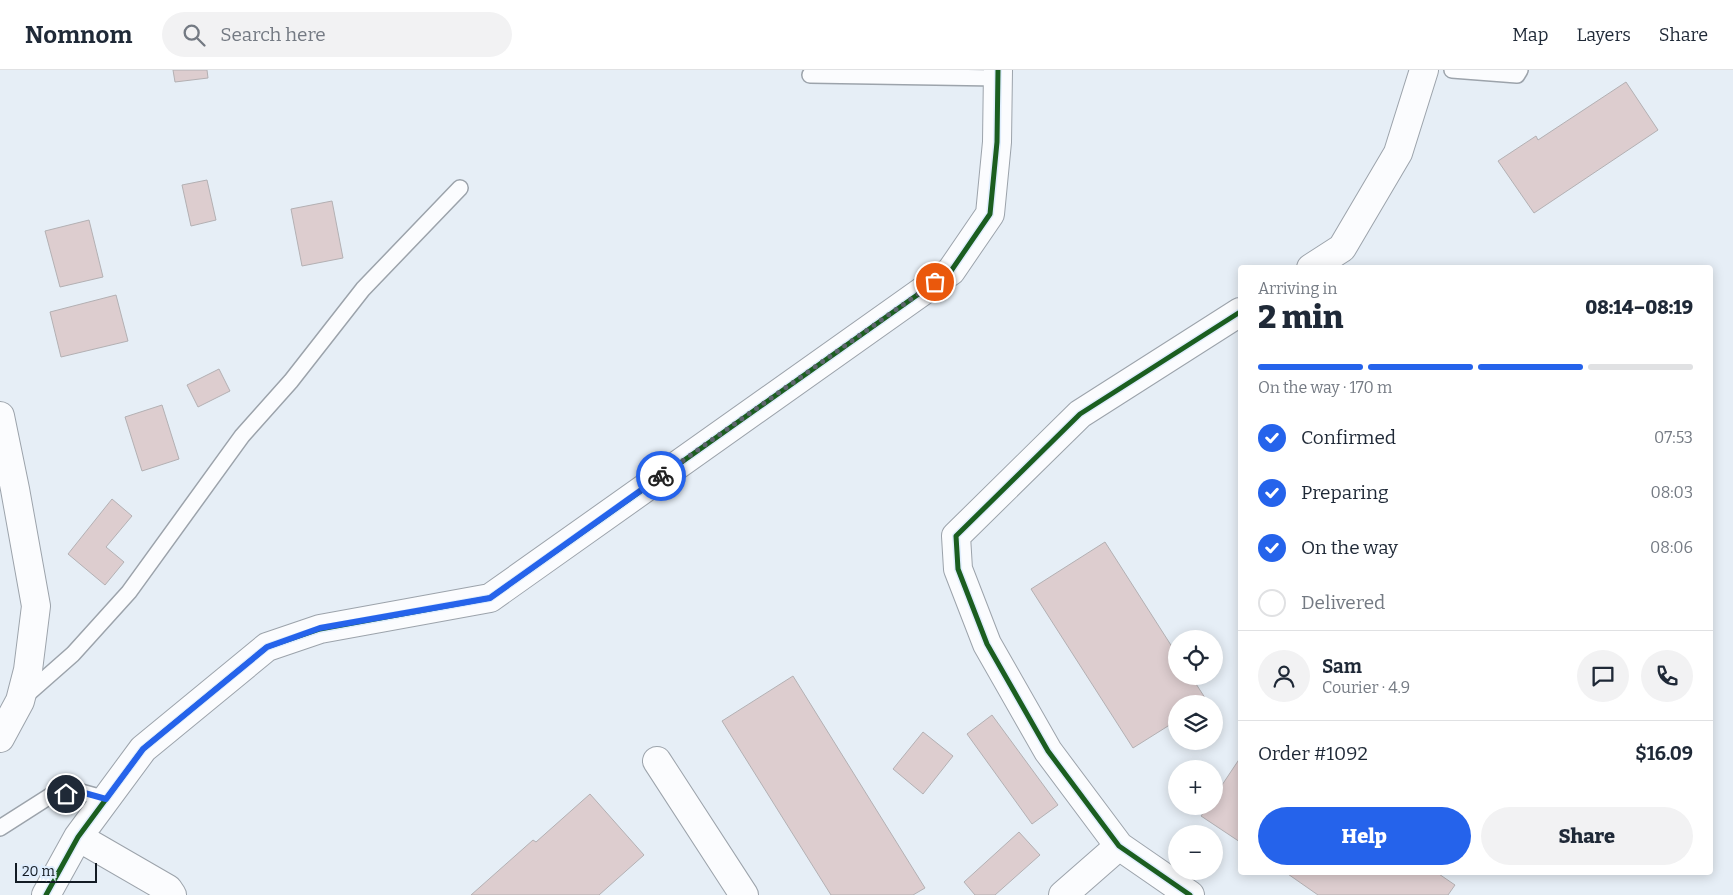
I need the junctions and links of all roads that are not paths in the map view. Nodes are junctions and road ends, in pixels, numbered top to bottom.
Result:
1 (1424, 70) edge
2 (1452, 70) edge
3 (1520, 70) edge
4 (998, 74) edge
5 (810, 75) dead end
6 (460, 188) dead end
7 (1316, 265) edge
8 (1238, 313) edge
9 (0, 416) edge
10 (20, 701) junction
11 (0, 738) edge
12 (657, 761) dead end
13 (106, 799) junction
14 (0, 828) edge
15 (78, 837) junction
16 (1119, 846) junction
17 (733, 891) edge
18 (46, 895) edge
19 (172, 895) edge
20 (1064, 895) edge
21 (1190, 895) edge

1 - 7 street
2 - 3 lane
4 - 5 lane
4 - 13 street
6 - 10 lane
8 - 16 street
9 - 10 street
10 - 11 street
12 - 17 street
13 - 14 lane
13 - 15 street
15 - 18 street
15 - 19 street
16 - 20 street
16 - 21 street

